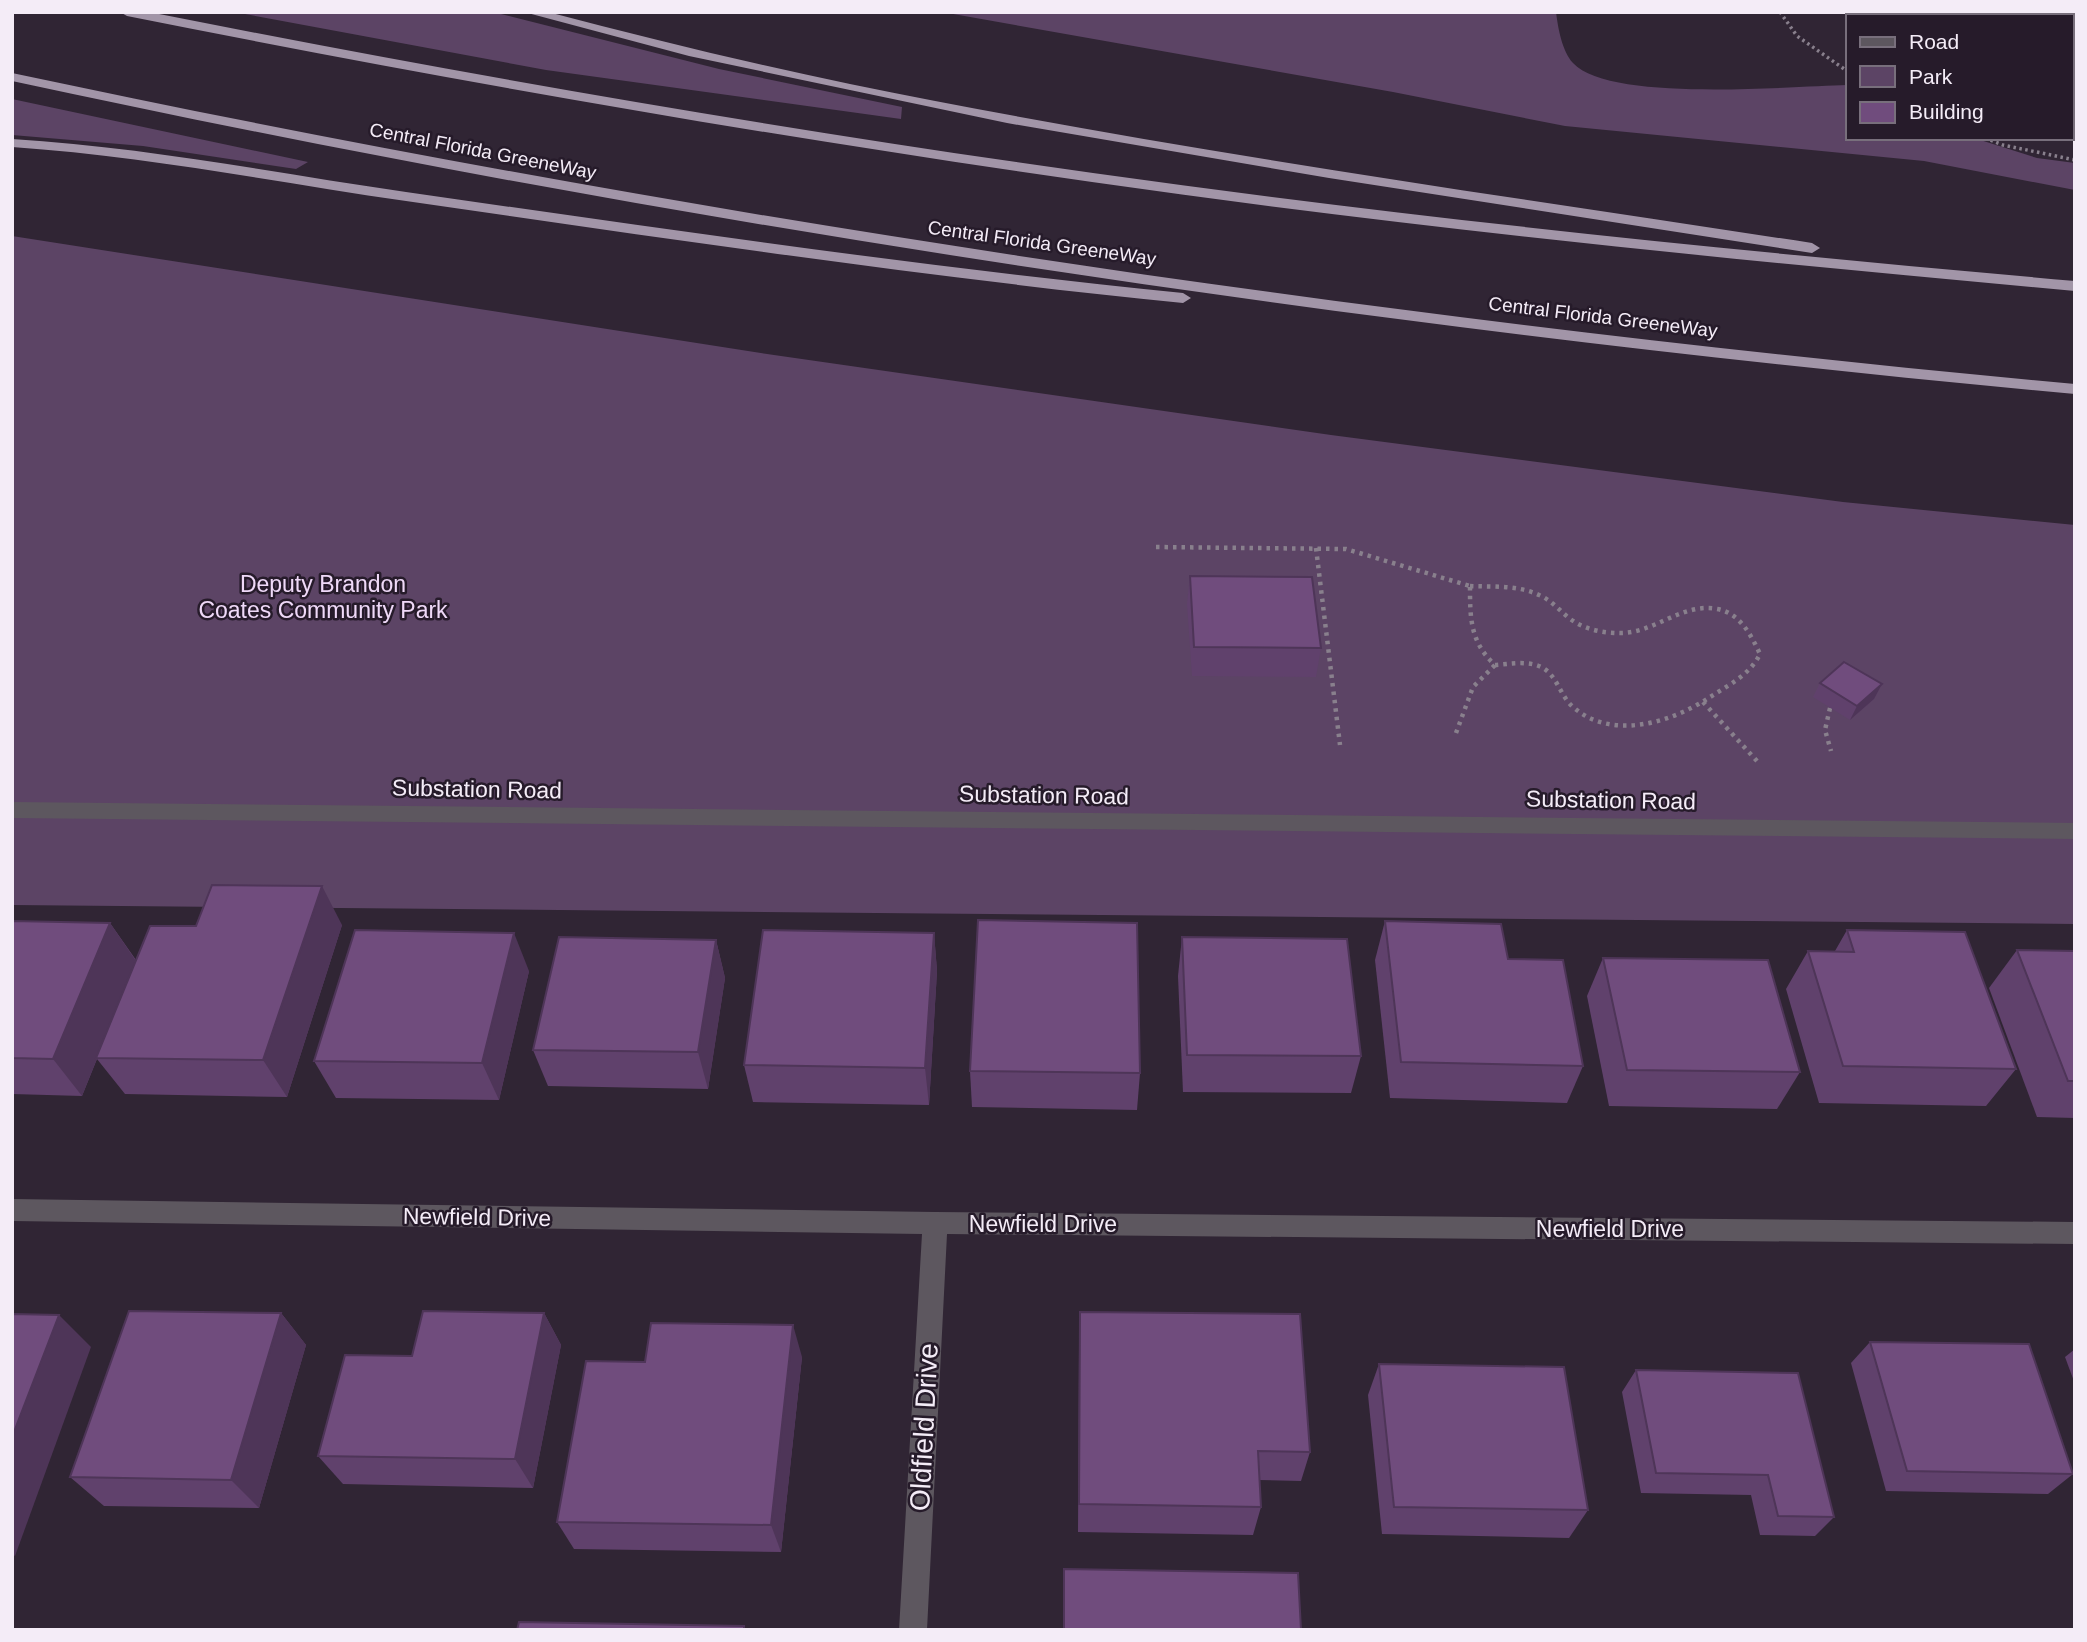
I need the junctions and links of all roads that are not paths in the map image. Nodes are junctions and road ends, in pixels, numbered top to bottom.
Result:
1 (127, 12) edge
2 (531, 12) edge
3 (12, 77) edge
4 (12, 143) edge
5 (2028, 282) junction
6 (2075, 286) edge
7 (1564, 334) junction
8 (2075, 389) edge
9 (12, 810) edge
10 (2075, 831) edge
11 (12, 1210) edge
12 (935, 1223) junction
13 (2075, 1233) edge
14 (913, 1630) edge

1 - 5 highway
2 - 5 highway
3 - 7 highway, Central Florida GreeneWay
4 - 7 highway
5 - 6 highway
7 - 8 highway, Central Florida GreeneWay
9 - 10 street, Substation Road
11 - 12 street, Newfield Drive
12 - 13 street, Newfield Drive
12 - 14 street, Oldfield Drive

